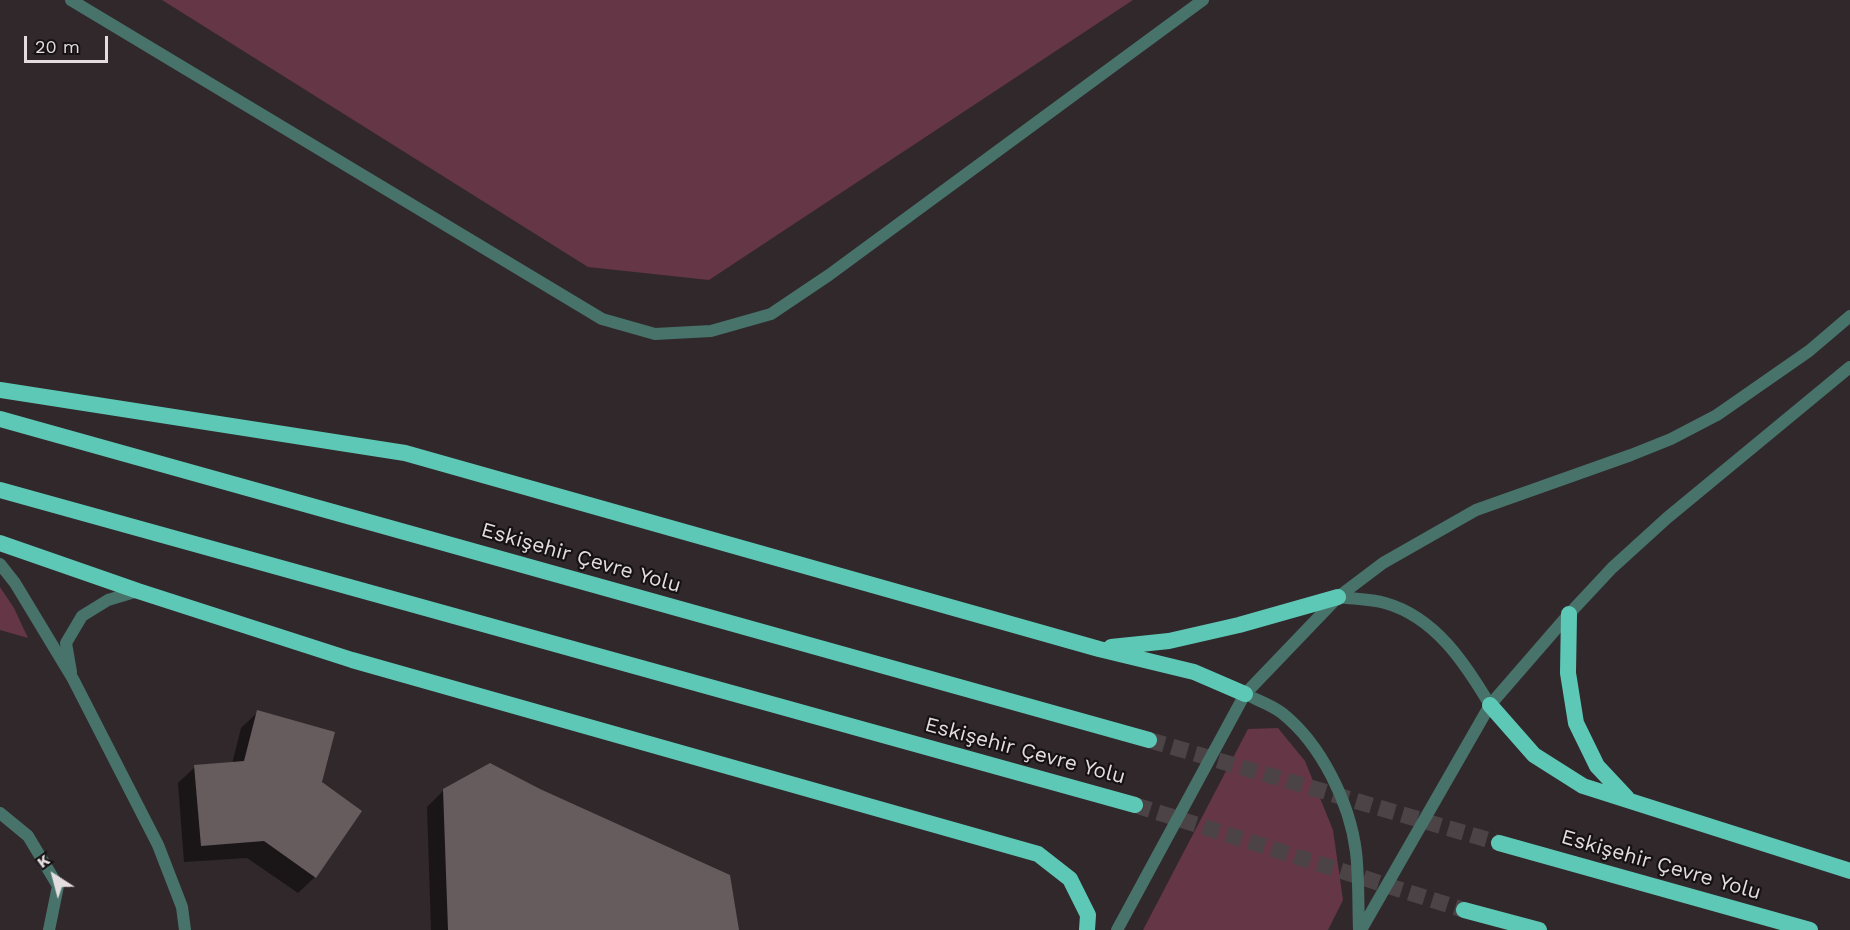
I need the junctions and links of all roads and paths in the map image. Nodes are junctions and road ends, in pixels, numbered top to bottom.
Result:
1 (71, 0) edge
2 (1203, 0) edge
3 (1850, 316) edge
4 (1850, 367) edge
5 (0, 390) edge
6 (0, 419) edge
7 (0, 490) edge
8 (0, 543) edge
9 (0, 564) edge
10 (138, 591) junction
11 (1338, 597) junction
12 (1569, 614) junction
13 (1099, 649) junction
14 (73, 679) junction
15 (1245, 694) junction
16 (1490, 705) junction
17 (1149, 740) tunnel mouth
18 (1629, 801) junction
19 (1135, 805) tunnel mouth
20 (0, 813) edge
21 (1499, 843) tunnel mouth
22 (1850, 872) edge
23 (1464, 910) tunnel mouth
24 (50, 930) edge
25 (185, 930) edge
26 (1087, 930) edge
27 (1117, 930) edge
28 (1360, 930) edge
29 (1539, 930) edge
30 (1810, 930) edge

1 - 2 street
3 - 11 street
4 - 12 street
5 - 13 highway
6 - 17 highway, Eskişehir Çevre Yolu
7 - 19 highway, Eskişehir Çevre Yolu
8 - 10 highway
9 - 14 street
10 - 14 street
10 - 26 highway
11 - 13 highway
11 - 15 street
11 - 16 street
12 - 16 street
12 - 18 highway
13 - 15 highway
14 - 25 street
15 - 27 street
15 - 28 street
16 - 18 highway
16 - 28 street
18 - 22 highway
20 - 24 street
21 - 30 highway, Eskişehir Çevre Yolu
23 - 29 highway

